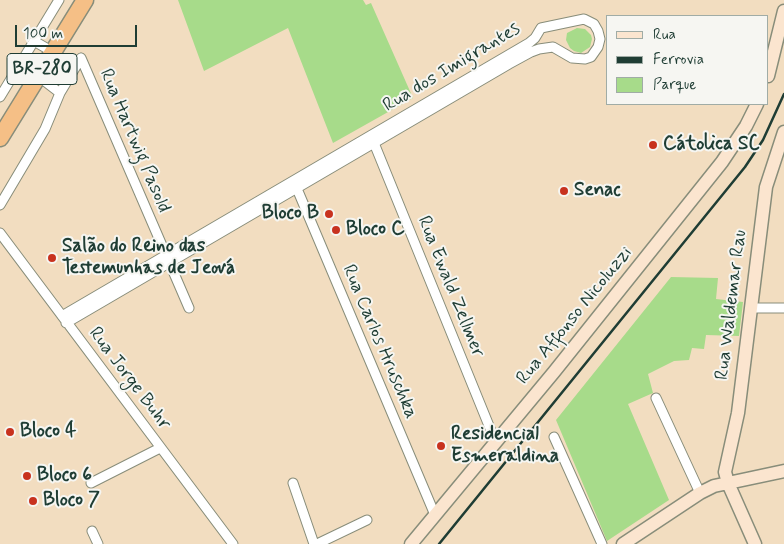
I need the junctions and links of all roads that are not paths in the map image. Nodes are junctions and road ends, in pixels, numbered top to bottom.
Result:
1 (59, 0) edge
2 (85, 0) edge
3 (784, 10) edge
4 (34, 41) junction
5 (53, 52) junction
6 (769, 72) edge
7 (38, 76) junction
8 (60, 93) junction
9 (0, 97) edge
10 (756, 105) edge
11 (784, 133) edge
12 (0, 138) edge
13 (374, 143) junction
14 (296, 185) junction
15 (0, 205) edge
16 (0, 233) edge
17 (167, 260) junction
18 (189, 308) dead end
19 (751, 308) junction
20 (784, 308) edge
21 (64, 320) junction
22 (656, 398) dead end
23 (554, 437) dead end
24 (496, 442) junction
25 (160, 448) junction
26 (784, 471) edge
27 (90, 483) dead end
28 (293, 483) dead end
29 (728, 483) junction
30 (700, 493) junction
31 (435, 515) junction
32 (367, 520) dead end
33 (92, 531) dead end
34 (98, 544) edge
35 (233, 544) edge
36 (315, 544) edge
37 (411, 544) edge
38 (602, 544) edge
39 (624, 544) edge
40 (755, 544) edge

1 - 4 street
2 - 5 highway, BR-280
3 - 6 street
4 - 5 street
4 - 9 street
5 - 7 highway, BR-280
7 - 8 street
7 - 12 highway, BR-280
8 - 15 street
8 - 17 street, Rua Hartwig Pasold
10 - 24 street, Rua Affonso Nicoluzzi
11 - 19 street, Rua Waldemar Rau
13 - 14 street, Rua dos Imigrantes
13 - 14 street, Rua dos Imigrantes
13 - 24 street, Rua Ewald Zellmer
14 - 17 street, Rua dos Imigrantes
14 - 31 street, Rua Carlos Hruschka
16 - 21 street, Rua Jorge Buhr
17 - 18 street, Rua Hartwig Pasold
17 - 21 street, Rua dos Imigrantes
19 - 20 street
19 - 29 street, Rua Waldemar Rau
21 - 25 street, Rua Jorge Buhr
22 - 30 street
23 - 38 street
24 - 31 street, Rua Affonso Nicoluzzi
25 - 27 street
25 - 35 street, Rua Jorge Buhr
26 - 29 street
28 - 36 street
29 - 30 street
29 - 40 street
30 - 39 street
31 - 37 street, Rua Affonso Nicoluzzi
32 - 36 street
33 - 34 street

